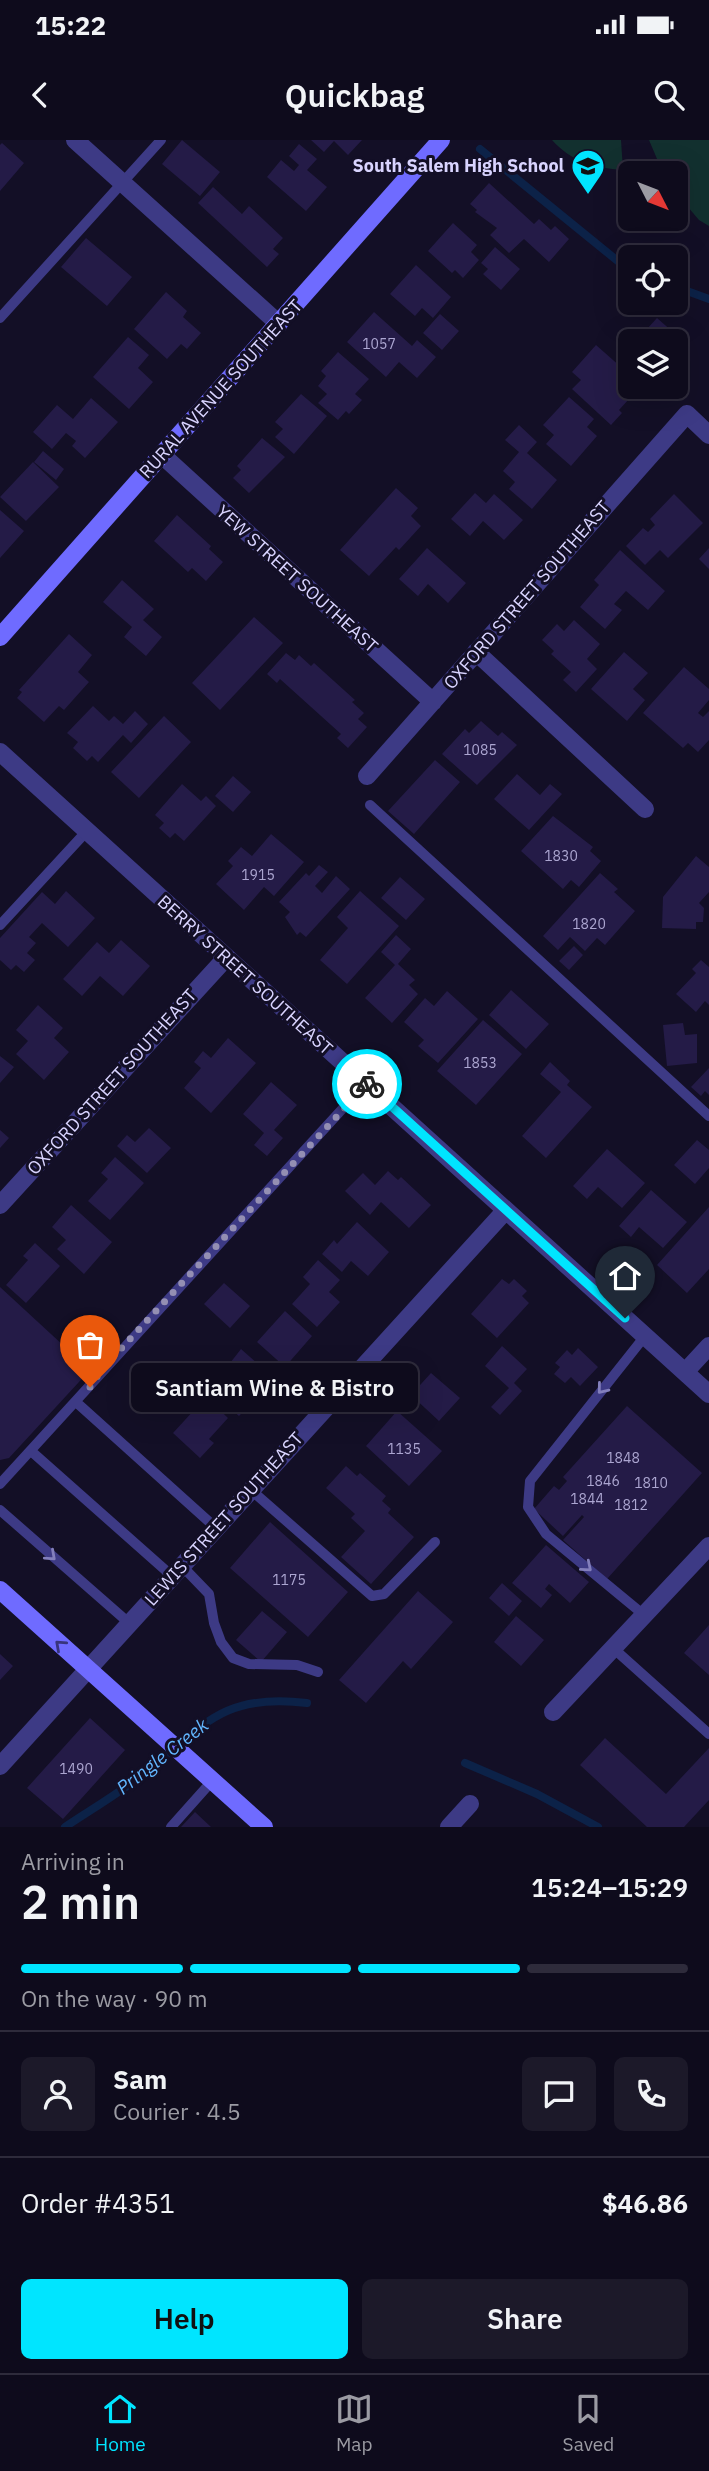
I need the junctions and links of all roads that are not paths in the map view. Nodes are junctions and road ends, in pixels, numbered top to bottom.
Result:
1 (75, 140) edge
2 (161, 140) edge
3 (442, 140) edge
4 (122, 183) junction
5 (0, 318) edge
6 (278, 324) junction
7 (709, 435) edge
8 (162, 455) junction
9 (0, 637) edge
10 (477, 652) junction
11 (433, 702) junction
12 (0, 752) edge
13 (367, 776) dead end
14 (370, 805) dead end
15 (645, 809) dead end
16 (86, 832) junction
17 (0, 925) edge
18 (225, 959) junction
19 (366, 1083) junction
20 (709, 1116) edge
21 (0, 1205) edge
22 (505, 1211) junction
23 (645, 1336) junction
24 (709, 1346) edge
25 (685, 1372) junction
26 (709, 1394) edge
27 (76, 1402) junction
28 (31, 1451) junction
29 (0, 1484) edge
30 (251, 1490) junction
31 (0, 1510) edge
32 (216, 1528) junction
33 (435, 1542) dead end
34 (709, 1546) edge
35 (177, 1571) junction
36 (0, 1590) edge
37 (644, 1615) junction
38 (129, 1623) junction
39 (612, 1648) junction
40 (87, 1669) junction
41 (318, 1672) dead end
42 (553, 1712) dead end
43 (709, 1734) edge
44 (0, 1766) edge
45 (213, 1780) junction
46 (470, 1804) dead end
47 (171, 1827) edge
48 (264, 1827) edge
49 (449, 1827) edge

1 - 4 street
2 - 4 lane
3 - 6 street, RURAL AVENUE SOUTHEAST
4 - 5 lane
4 - 6 street
6 - 8 street, RURAL AVENUE SOUTHEAST
7 - 10 street, OXFORD STREET SOUTHEAST
8 - 9 street, RURAL AVENUE SOUTHEAST
8 - 11 street, YEW STREET SOUTHEAST
10 - 11 street, OXFORD STREET SOUTHEAST
10 - 15 street
11 - 13 street, OXFORD STREET SOUTHEAST
12 - 16 street, BERRY STREET SOUTHEAST
14 - 20 lane
16 - 17 lane
16 - 18 street, BERRY STREET SOUTHEAST
18 - 19 street, BERRY STREET SOUTHEAST
18 - 21 street, OXFORD STREET SOUTHEAST
19 - 22 street, BERRY STREET SOUTHEAST
19 - 27 lane
22 - 23 street, BERRY STREET SOUTHEAST
22 - 30 street, LEWIS STREET SOUTHEAST
23 - 25 street, BERRY STREET SOUTHEAST
23 -> 37 lane
24 - 25 street
25 - 26 street, BERRY STREET SOUTHEAST
27 - 28 lane
27 - 32 lane
28 - 29 lane
28 - 35 lane
30 - 32 street, LEWIS STREET SOUTHEAST
30 - 33 lane
31 -> 38 lane
32 - 35 street, LEWIS STREET SOUTHEAST
34 - 37 street
35 - 38 street, LEWIS STREET SOUTHEAST
35 - 41 lane
40 -> 36 street
37 - 39 street
38 - 40 street, LEWIS STREET SOUTHEAST
39 - 42 street
39 - 43 lane
40 - 44 street, LEWIS STREET SOUTHEAST
40 - 45 street
45 - 47 lane
45 - 48 street
46 - 49 street

